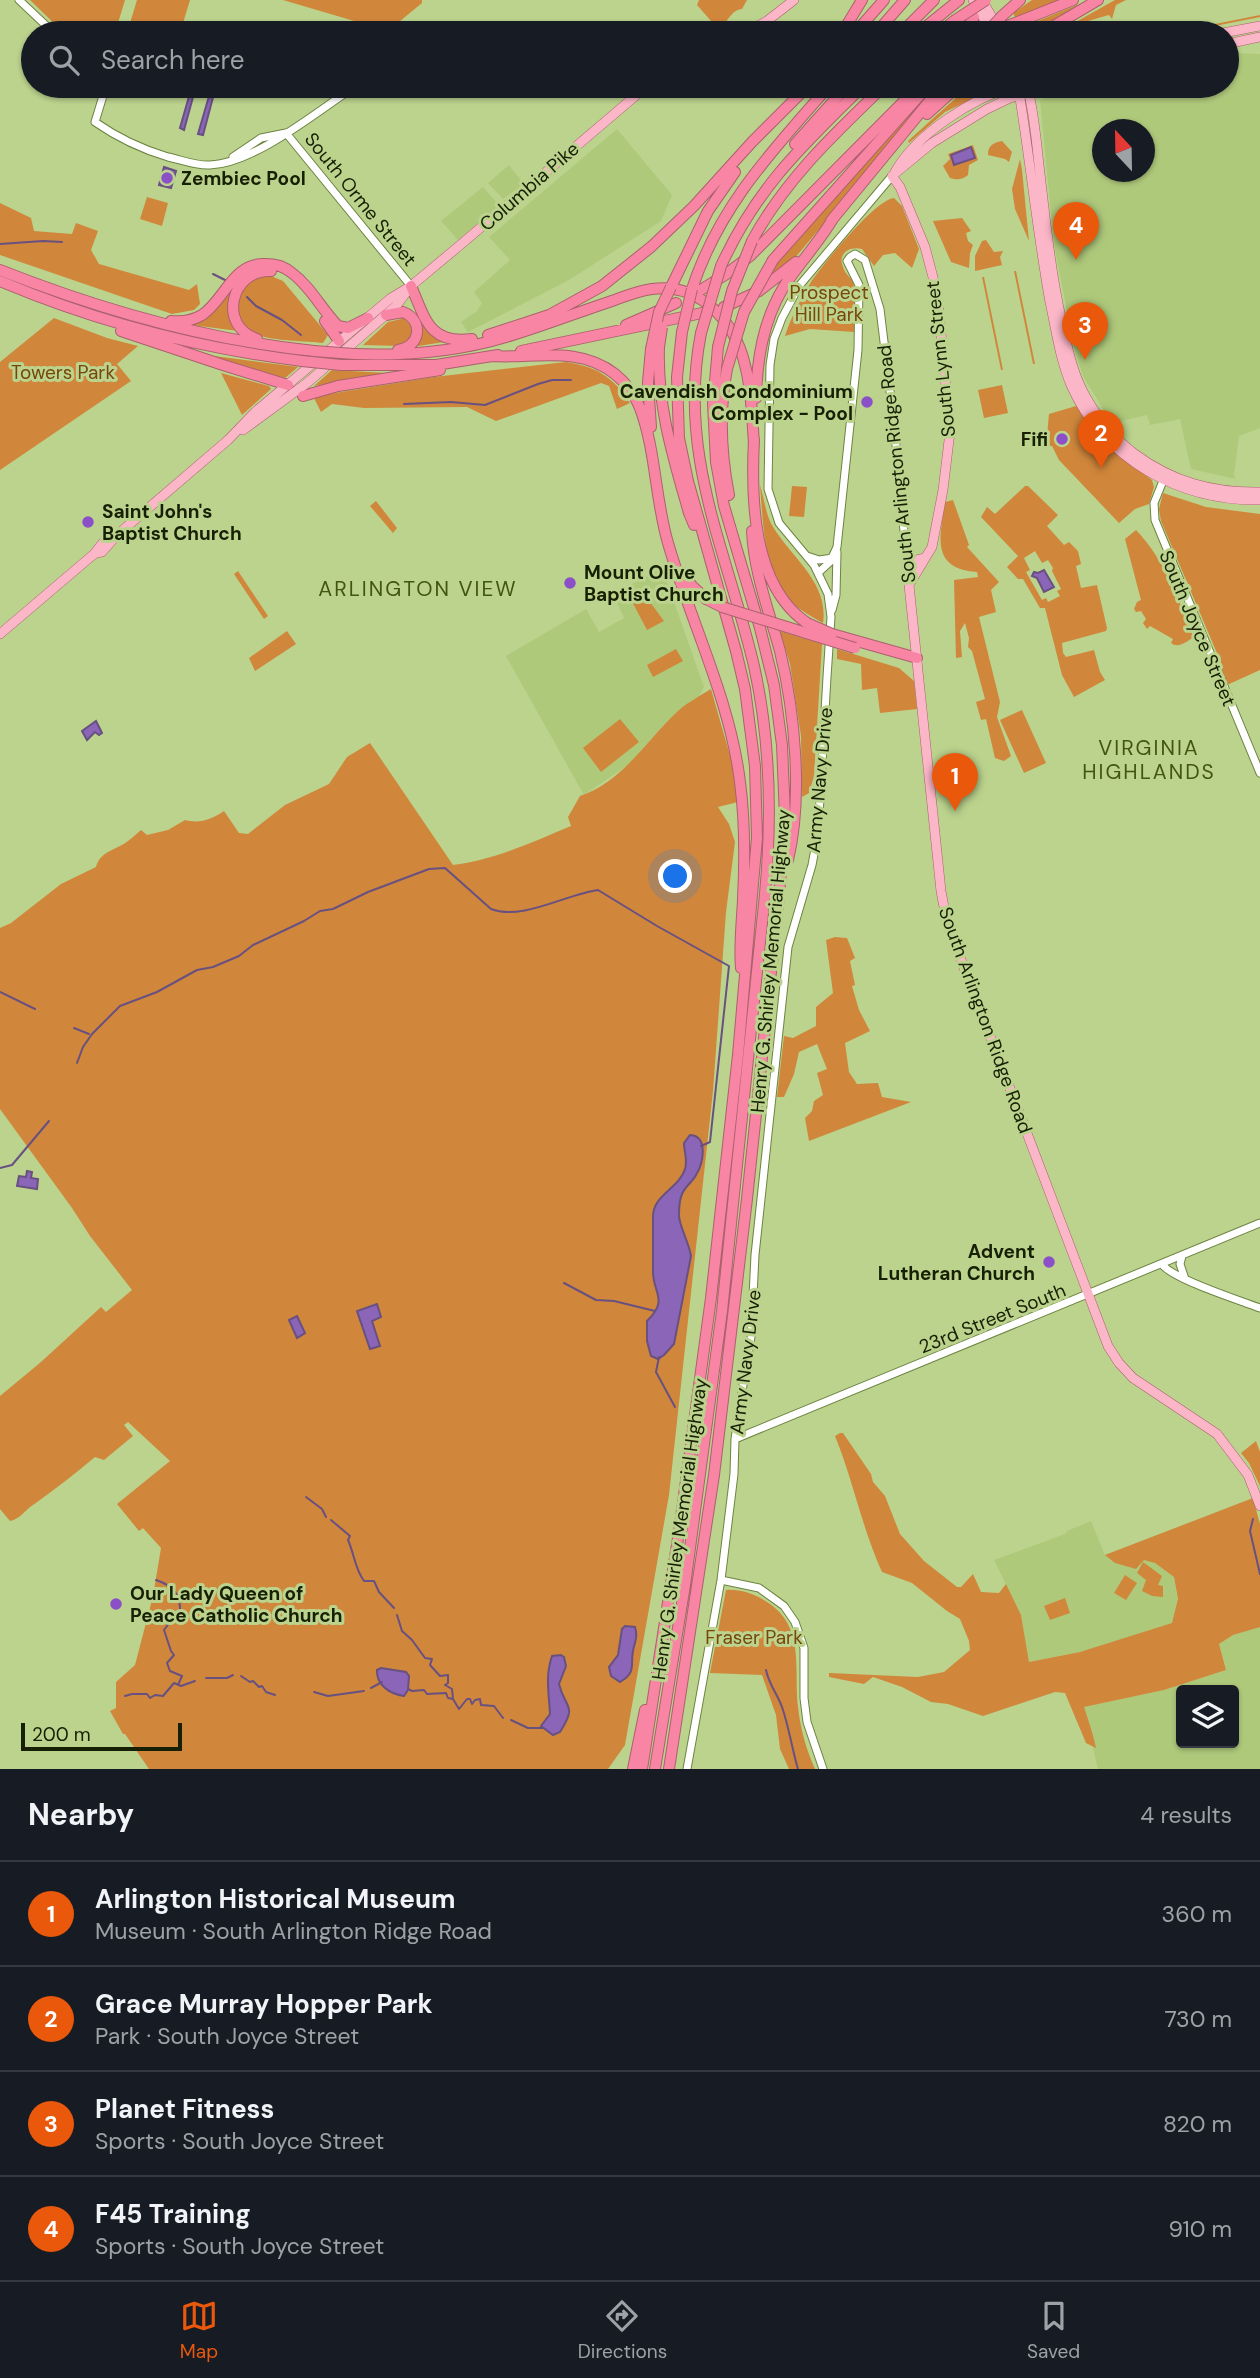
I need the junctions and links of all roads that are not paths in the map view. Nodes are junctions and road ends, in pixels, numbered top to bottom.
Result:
1 (19, 0) edge
2 (794, 0) edge
3 (862, 0) edge
4 (884, 0) edge
5 (905, 0) edge
6 (934, 0) edge
7 (959, 0) edge
8 (973, 0) edge
9 (983, 0) edge
10 (1020, 0) edge
11 (1073, 0) edge
12 (1098, 0) edge
13 (41, 21) edge
14 (767, 21) edge
15 (849, 21) edge
16 (866, 21) edge
17 (887, 21) edge
18 (913, 21) edge
19 (932, 21) edge
20 (954, 21) edge
21 (972, 21) edge
22 (983, 21) edge
23 (995, 21) edge
24 (998, 21) edge
25 (1020, 21) edge
26 (1062, 21) edge
27 (1260, 26) edge
28 (1239, 30) edge
29 (1260, 37) edge
30 (1239, 41) edge
31 (102, 98) edge
32 (338, 98) edge
33 (633, 98) edge
34 (793, 98) edge
35 (795, 98) edge
36 (819, 98) edge
37 (837, 98) edge
38 (851, 98) edge
39 (872, 98) edge
40 (880, 98) edge
41 (907, 98) edge
42 (917, 98) edge
43 (932, 98) edge
44 (944, 98) edge
45 (1006, 98) edge
46 (1023, 98) edge
47 (789, 104) junction
48 (775, 119) junction
49 (286, 133) junction
50 (832, 136) junction
51 (876, 166) junction
52 (892, 176) junction
53 (764, 190) junction
54 (834, 217) junction
55 (0, 270) edge
56 (0, 281) edge
57 (411, 286) junction
58 (695, 290) junction
59 (26, 292) junction
60 (118, 311) junction
61 (555, 313) junction
62 (386, 315) junction
63 (368, 318) junction
64 (594, 337) junction
65 (339, 341) junction
66 (476, 344) junction
67 (655, 348) junction
68 (314, 351) junction
69 (354, 354) junction
70 (492, 356) junction
71 (469, 360) junction
72 (296, 390) junction
73 (228, 440) junction
74 (754, 444) junction
75 (1164, 477) junction
76 (754, 478) junction
77 (656, 482) junction
78 (1260, 492) edge
79 (1260, 500) edge
80 (664, 528) junction
81 (837, 547) junction
82 (906, 553) junction
83 (709, 556) junction
84 (806, 556) junction
85 (833, 558) junction
86 (925, 558) junction
87 (818, 572) junction
88 (909, 585) junction
89 (752, 600) junction
90 (831, 617) junction
91 (807, 628) junction
92 (0, 634) edge
93 (917, 662) junction
94 (1260, 773) edge
95 (790, 799) junction
96 (743, 995) junction
97 (1260, 1223) edge
98 (1182, 1256) junction
99 (1162, 1265) junction
100 (1186, 1280) junction
101 (1088, 1295) junction
102 (1260, 1308) edge
103 (735, 1439) junction
104 (1260, 1506) edge
105 (680, 1532) junction
106 (721, 1580) junction
107 (633, 1769) edge
108 (642, 1769) edge
109 (655, 1769) edge
110 (670, 1769) edge
111 (687, 1769) edge
112 (823, 1769) edge

1 - 13 street
2 - 14 main road
3 - 15 highway
4 - 16 highway
5 - 17 highway
6 - 18 highway
7 - 19 highway
8 - 22 main road
9 - 20 highway, bridge
9 - 21 highway, bridge
9 - 23 main road
10 - 24 highway, bridge
11 - 25 highway, bridge
12 - 26 highway
27 - 28 main road
29 - 30 main road
31 - 49 street
32 - 49 street
33 - 57 main road, Columbia Pike
34 - 47 highway
35 - 47 highway
36 - 58 highway, Henry G. Shirley Memorial Highway
37 - 53 highway
38 - 53 highway
39 - 50 highway, Henry G. Shirley Memorial Highway
40 - 50 highway
41 - 58 highway
42 - 89 highway, bridge
43 - 51 highway
44 - 51 highway
45 - 52 main road, Army Navy Drive
46 - 75 main road
47 - 48 highway
48 - 61 highway
48 - 67 highway, bridge
49 - 57 street, South Orme Street
50 - 89 highway, Henry G. Shirley Memorial Highway, bridge
51 - 54 highway
52 - 84 street, Army Navy Drive
52 - 86 main road, South Lynn Street
53 - 109 highway, bridge
54 - 64 highway, bridge
54 - 74 highway
55 - 60 highway
56 - 59 highway
57 - 61 highway
57 - 62 main road, Columbia Pike
57 - 63 main road, Columbia Pike
58 - 64 highway, bridge
58 - 83 highway, Henry G. Shirley Memorial Highway, bridge
59 - 71 highway, bridge
59 - 72 highway
60 - 63 highway
60 - 68 highway
61 - 66 highway
62 - 69 highway
62 - 72 main road, Columbia Pike
63 - 65 main road, Columbia Pike
64 - 70 highway
65 - 68 highway
65 - 72 main road, Columbia Pike
66 - 69 highway
66 - 74 highway
67 - 77 highway
67 - 83 highway
68 - 69 highway, bridge
70 - 71 highway
70 - 77 highway
71 - 72 highway
72 - 73 main road, Columbia Pike
72 - 73 main road, Columbia Pike
73 - 92 main road, Columbia Pike
74 - 76 highway
75 - 78 main road
75 - 79 main road
75 - 94 street, South Joyce Street
76 - 91 highway
76 - 95 highway
77 - 80 highway
80 - 91 highway, bridge
80 - 96 highway
81 - 82 street, South Arlington Ridge Road
81 - 85 street
81 - 90 street
82 - 86 main road
82 - 88 street, South Arlington Ridge Road
83 - 96 highway, Henry G. Shirley Memorial Highway
84 - 85 street
84 - 87 street, Army Navy Drive
85 - 87 street
86 - 88 main road, South Lynn Street
87 - 90 street, Army Navy Drive
88 - 93 main road, South Arlington Ridge Road
89 - 95 highway, Henry G. Shirley Memorial Highway
90 - 103 street, Army Navy Drive
91 - 93 highway, bridge
93 - 101 main road, South Arlington Ridge Road
95 - 110 highway, Henry G. Shirley Memorial Highway
96 - 105 highway, Henry G. Shirley Memorial Highway
97 - 98 street, 23rd Street South
98 - 99 street, 23rd Street South
98 - 100 street
99 - 100 street
99 - 101 street, 23rd Street South
100 - 102 street
101 - 103 street, 23rd Street South
101 - 104 main road, South Arlington Ridge Road
103 - 106 street, Army Navy Drive
105 - 107 highway
105 - 108 highway, Henry G. Shirley Memorial Highway
106 - 111 street, Army Navy Drive
106 - 112 street

